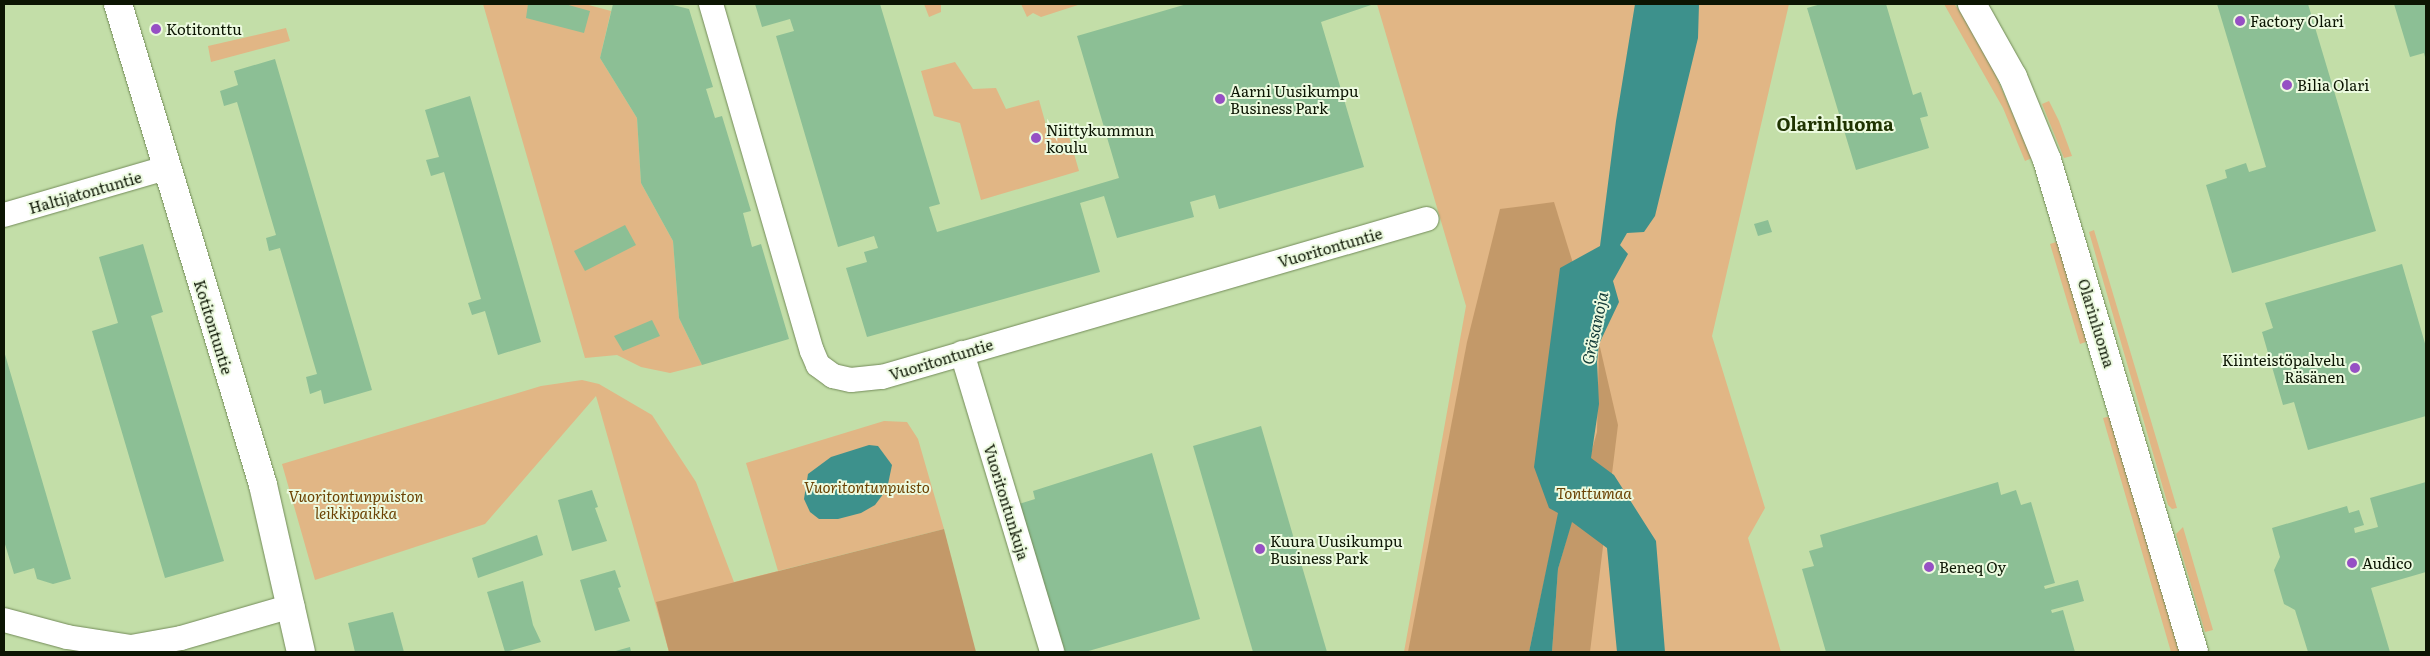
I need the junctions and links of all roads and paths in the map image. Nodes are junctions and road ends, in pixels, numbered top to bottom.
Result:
1 (118, 4) edge
2 (711, 4) edge
3 (1972, 4) edge
4 (166, 168) junction
5 (4, 216) edge
6 (1427, 219) dead end
7 (962, 353) junction
8 (292, 606) junction
9 (4, 620) edge
10 (301, 652) edge
11 (1052, 652) edge
12 (2194, 652) edge

1 - 4 main road, Kotitontuntie
2 - 7 street, Vuoritontuntie
3 - 12 main road, Olarinluoma
4 - 5 street, Haltijatontuntie
4 - 8 main road, Kotitontuntie
6 - 7 street, Vuoritontuntie
7 - 11 street, Vuoritontunkuja
8 - 9 street
8 - 10 main road, Kotitontuntie

